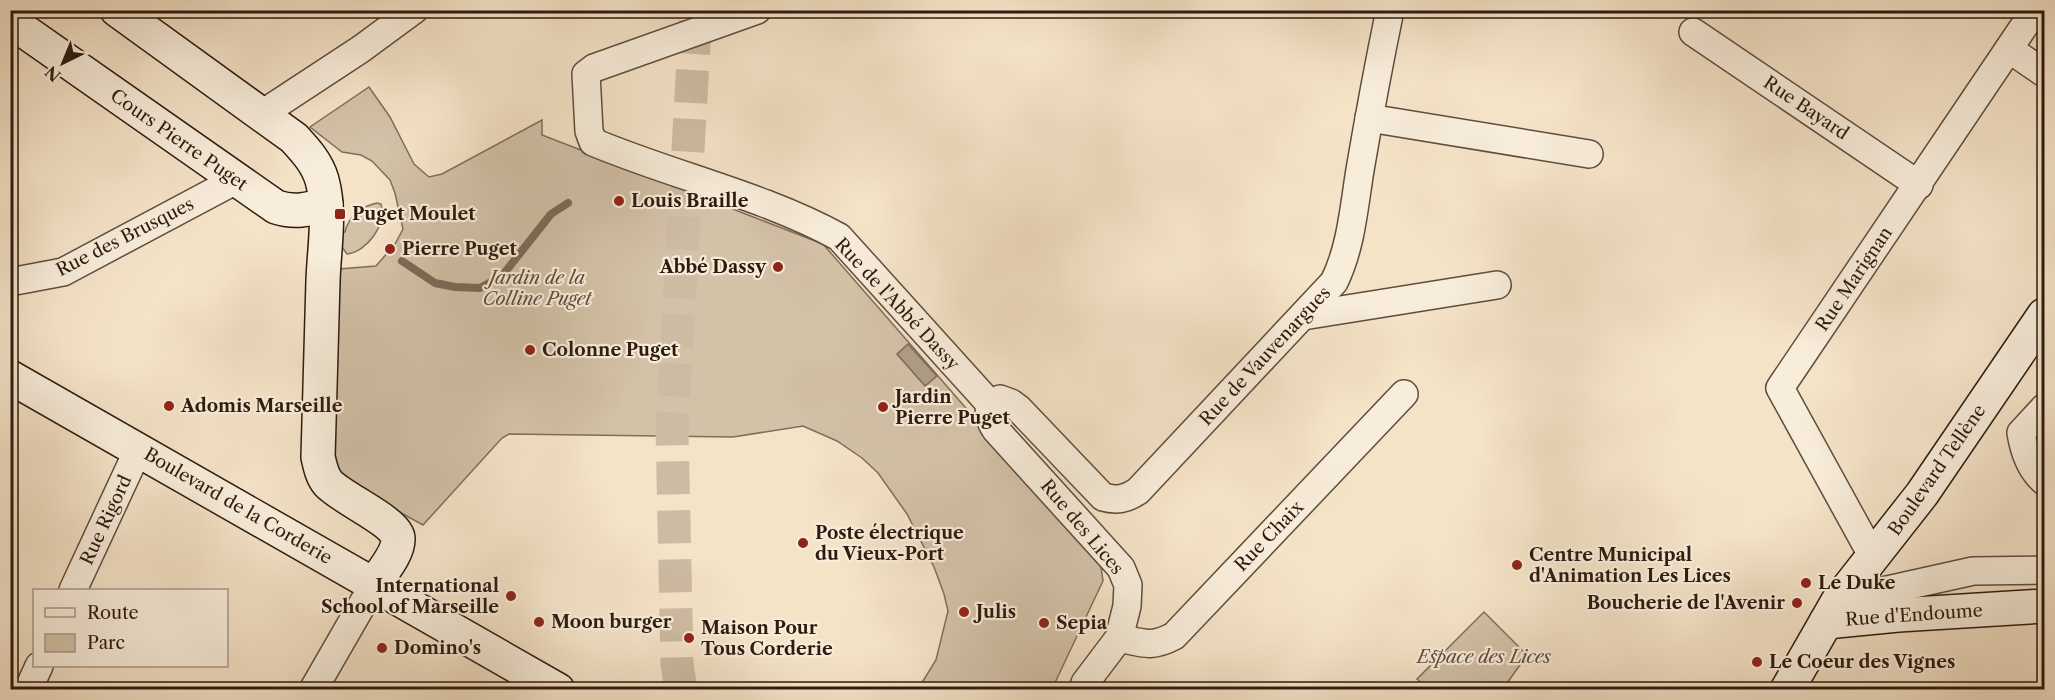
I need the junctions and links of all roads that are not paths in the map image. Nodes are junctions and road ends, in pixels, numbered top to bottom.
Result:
1 (117, 10) edge
2 (414, 10) edge
3 (757, 10) edge
4 (1390, 10) edge
5 (2035, 10) edge
6 (14, 21) edge
7 (379, 21) edge
8 (1693, 32) dead end
9 (2009, 49) junction
10 (2044, 74) edge
11 (262, 114) junction
12 (1369, 118) junction
13 (1589, 154) dead end
14 (236, 180) junction
15 (1918, 184) junction
16 (326, 204) junction
17 (10, 282) edge
18 (1497, 285) dead end
19 (2044, 315) edge
20 (1303, 316) junction
21 (10, 377) edge
22 (1404, 394) dead end
23 (990, 404) junction
24 (2044, 408) edge
25 (138, 450) junction
26 (2044, 481) edge
27 (1873, 557) junction
28 (2044, 570) edge
29 (374, 584) junction
30 (75, 589) edge
31 (2044, 606) edge
32 (1832, 611) junction
33 (1119, 638) junction
34 (39, 667) edge
35 (28, 690) edge
36 (313, 690) edge
37 (558, 690) edge
38 (1083, 690) edge
39 (1787, 690) edge

1 - 11 street
2 - 7 street
3 - 23 street, Rue de l'Abbé Dassy
4 - 12 street, Rue de Vauvenargues
5 - 9 street, Rue Marignan
6 - 14 street, Cours Pierre Puget
7 - 11 street
8 - 15 street, Rue Bayard
9 - 10 street
9 - 15 street, Rue Marignan
11 - 16 street
12 - 13 street
12 - 20 street, Rue de Vauvenargues
14 - 16 street, Cours Pierre Puget
14 - 17 street, Rue des Brusques
15 - 27 street, Rue Marignan
16 - 29 street
18 - 20 street
19 - 27 street, Boulevard Tellène
20 - 23 street, Rue de Vauvenargues
21 - 25 street, Boulevard de la Corderie
22 - 33 street, Rue Chaix
23 - 33 street, Rue des Lices
24 - 26 street
25 - 29 street, Boulevard de la Corderie
25 - 30 street, Rue Rigord
27 - 32 street, Boulevard Tellène
28 - 32 street
29 - 36 street
29 - 37 street, Boulevard de la Corderie
31 - 32 street, Rue d'Endoume
32 - 39 street, Rue d'Endoume
33 - 38 street, Rue des Lices
34 - 35 street

